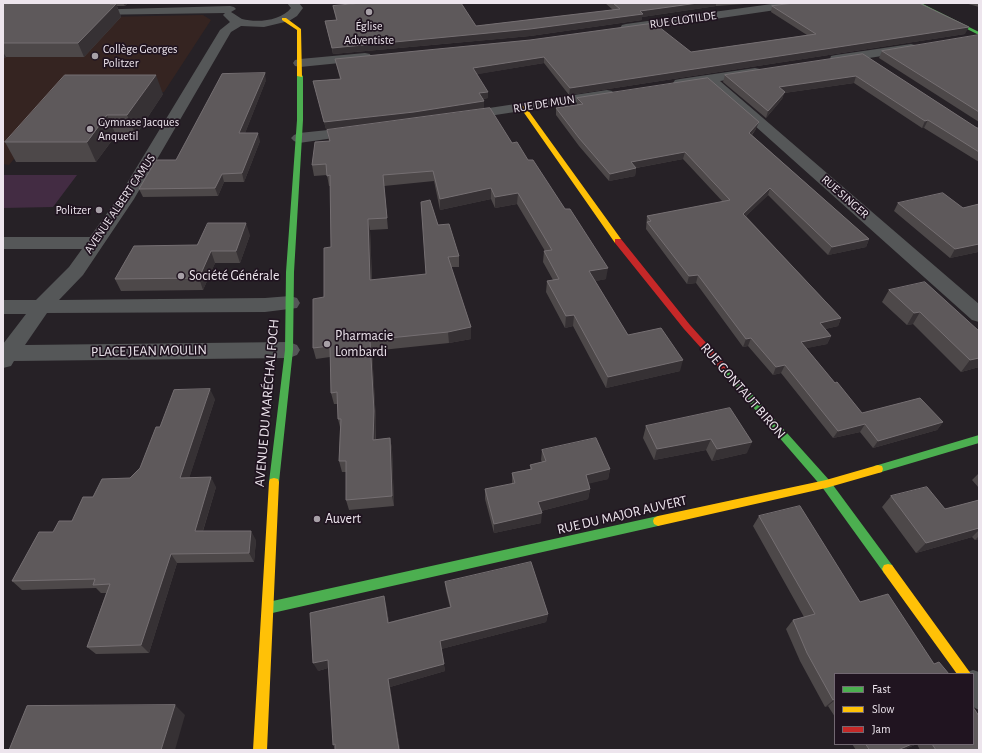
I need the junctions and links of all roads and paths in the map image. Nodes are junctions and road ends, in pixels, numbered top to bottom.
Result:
1 (241, 3) edge
2 (293, 3) edge
3 (803, 3) edge
4 (917, 3) edge
5 (74, 12) edge
6 (235, 16) junction
7 (284, 19) junction
8 (616, 29) edge
9 (979, 34) edge
10 (979, 37) edge
11 (961, 41) edge
12 (923, 46) edge
13 (862, 55) junction
14 (375, 56) edge
15 (824, 61) edge
16 (300, 63) junction
17 (878, 65) edge
18 (771, 69) edge
19 (710, 79) junction
20 (663, 86) edge
21 (616, 93) edge
22 (523, 107) junction
23 (453, 118) edge
24 (370, 129) edge
25 (299, 138) junction
26 (3, 243) edge
27 (95, 243) junction
28 (290, 303) junction
29 (3, 307) edge
30 (41, 307) junction
31 (979, 315) edge
32 (289, 350) junction
33 (6, 356) edge
34 (979, 439) edge
35 (826, 484) junction
36 (268, 608) junction
37 (964, 673) edge
38 (260, 750) edge

1 - 6 street, AVENUE ALBERT CAMUS
2 - 7 street
3 - 8 street, RUE CLOTILDE
4 - 9 street
5 - 6 street
6 - 7 street
6 - 27 street, AVENUE ALBERT CAMUS
7 - 16 street, AVENUE DU MARÉCHAL FOCH
10 - 11 street
12 - 13 street
13 - 15 street
13 - 17 street
14 - 16 street
16 - 25 street, AVENUE DU MARÉCHAL FOCH
18 - 19 street
19 - 20 street
19 - 31 street, RUE SINGER
21 - 22 street, RUE DE MUN
22 - 23 street, RUE DE MUN
22 - 35 street, RUE GONTAUT BIRON
24 - 25 street
25 - 28 street, AVENUE DU MARÉCHAL FOCH
26 - 27 street
27 - 30 street, AVENUE ALBERT CAMUS
28 - 30 street
28 - 32 street, AVENUE DU MARÉCHAL FOCH
29 - 30 street
30 - 33 street, AVENUE ALBERT CAMUS
32 - 33 street, PLACE JEAN MOULIN
32 - 36 street, AVENUE DU MARÉCHAL FOCH
34 - 35 street, RUE DU MAJOR AUVERT
35 - 36 street, RUE DU MAJOR AUVERT
35 - 37 street, RUE GONTAUT BIRON
36 - 38 street, AVENUE DU MARÉCHAL FOCH

